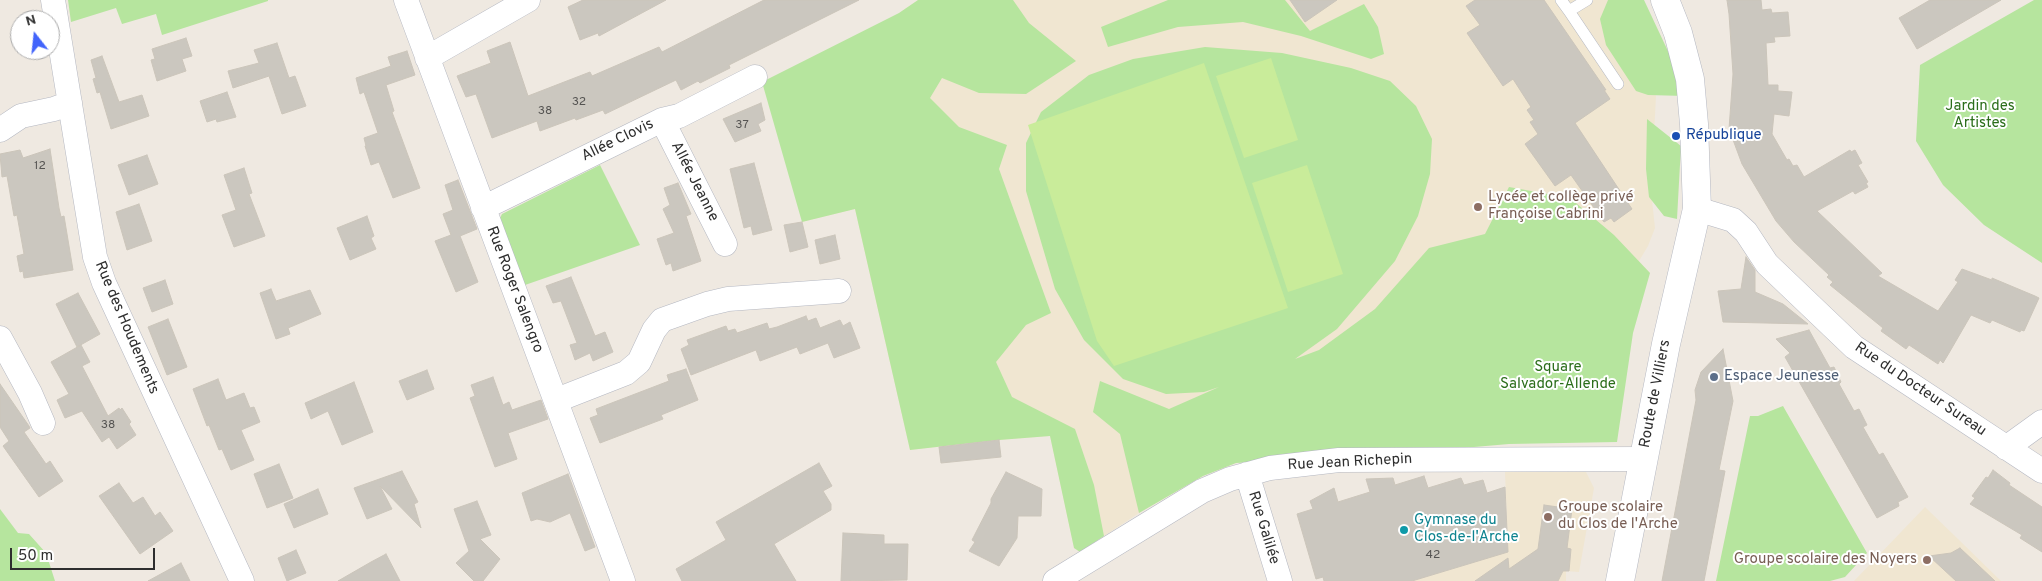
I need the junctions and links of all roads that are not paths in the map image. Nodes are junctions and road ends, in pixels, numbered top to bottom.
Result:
1 (53, 0) edge
2 (406, 0) edge
3 (528, 0) edge
4 (1561, 0) edge
5 (1586, 0) edge
6 (1665, 0) edge
7 (1569, 11) junction
8 (427, 58) junction
9 (755, 77) dead end
10 (1618, 84) dead end
11 (70, 103) junction
12 (662, 120) junction
13 (0, 130) edge
14 (483, 208) junction
15 (1696, 209) junction
16 (726, 244) dead end
17 (839, 291) dead end
18 (0, 338) edge
19 (557, 400) junction
20 (2042, 422) edge
21 (43, 423) dead end
22 (2006, 448) junction
23 (1644, 459) junction
24 (2042, 470) edge
25 (1247, 474) junction
26 (242, 581) edge
27 (623, 581) edge
28 (1055, 581) edge
29 (1280, 581) edge
30 (1620, 581) edge

1 - 11 street, Rue des Houdements
2 - 8 street, Rue Roger Salengro
3 - 8 street
4 - 7 lane
5 - 7 lane
6 - 15 street
7 - 10 lane
8 - 14 street, Rue Roger Salengro
9 - 12 street, Allée Clovis
11 - 13 street
11 - 26 street, Rue des Houdements
12 - 14 street, Allée Clovis
12 - 16 street, Allée Jeanne
14 - 19 street, Rue Roger Salengro
15 - 22 street, Rue du Docteur Sureau
15 - 23 street, Route de Villiers
17 - 19 street
18 - 21 street
19 - 27 street, Rue Roger Salengro
20 - 22 street
22 - 24 street, Rue du Docteur Sureau
23 - 25 street, Rue Jean Richepin
23 - 30 street, Route de Villiers
25 - 28 street, Rue Jean Richepin
25 - 29 street, Rue Galilée

